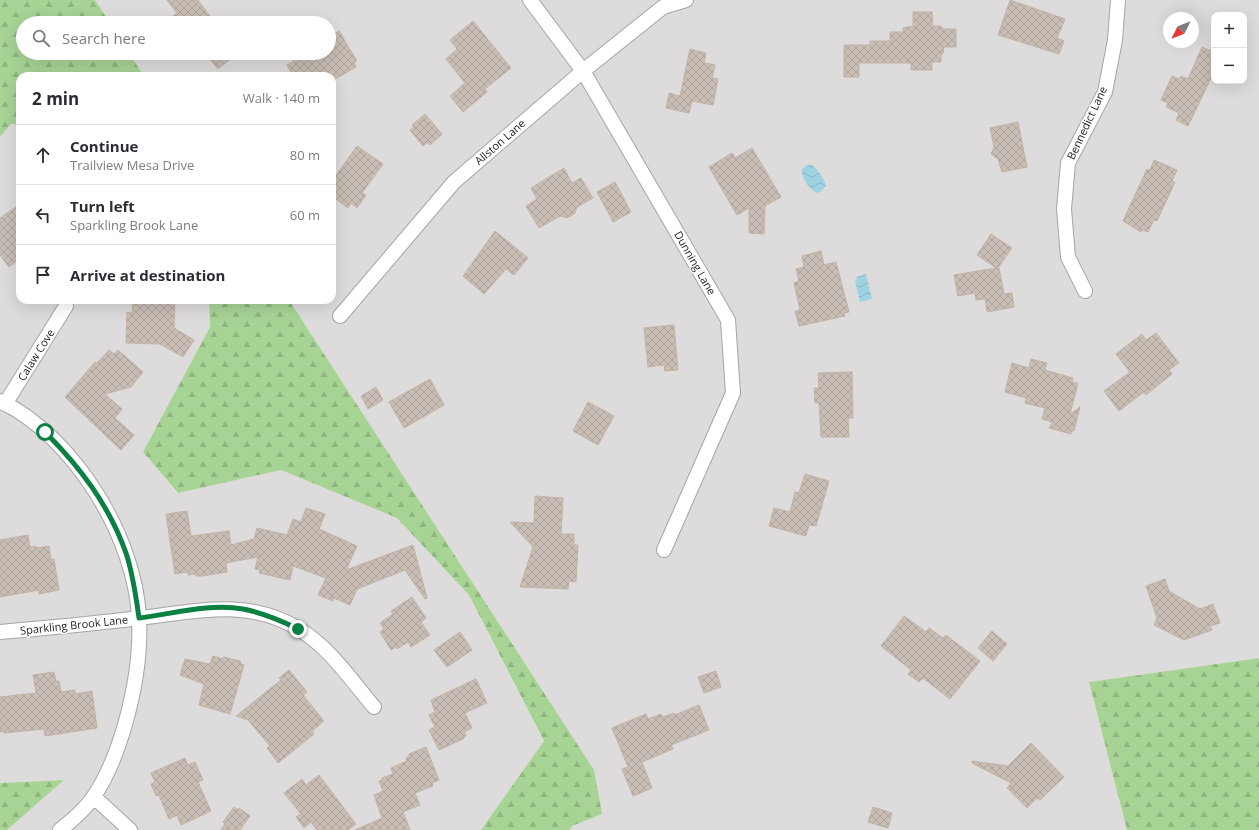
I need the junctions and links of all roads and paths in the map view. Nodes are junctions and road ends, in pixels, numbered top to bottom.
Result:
1 (530, 0) edge
2 (686, 0) edge
3 (1118, 0) edge
4 (583, 72) junction
5 (1085, 291) dead end
6 (66, 306) dead end
7 (340, 316) dead end
8 (2, 402) edge
9 (664, 550) dead end
10 (139, 618) junction
11 (0, 632) edge
12 (374, 707) dead end
13 (94, 797) junction
14 (60, 830) edge
15 (130, 830) edge

1 - 4 street, Dunning Lane
2 - 4 street, Allston Lane
3 - 5 street, Bennedict Lane
4 - 7 street, Allston Lane
4 - 9 street, Dunning Lane
6 - 8 street, Calaw Cove
8 - 10 street
10 - 11 street, Sparkling Brook Lane
10 - 12 street, Sparkling Brook Lane
10 - 13 street
13 - 14 street
13 - 15 street

